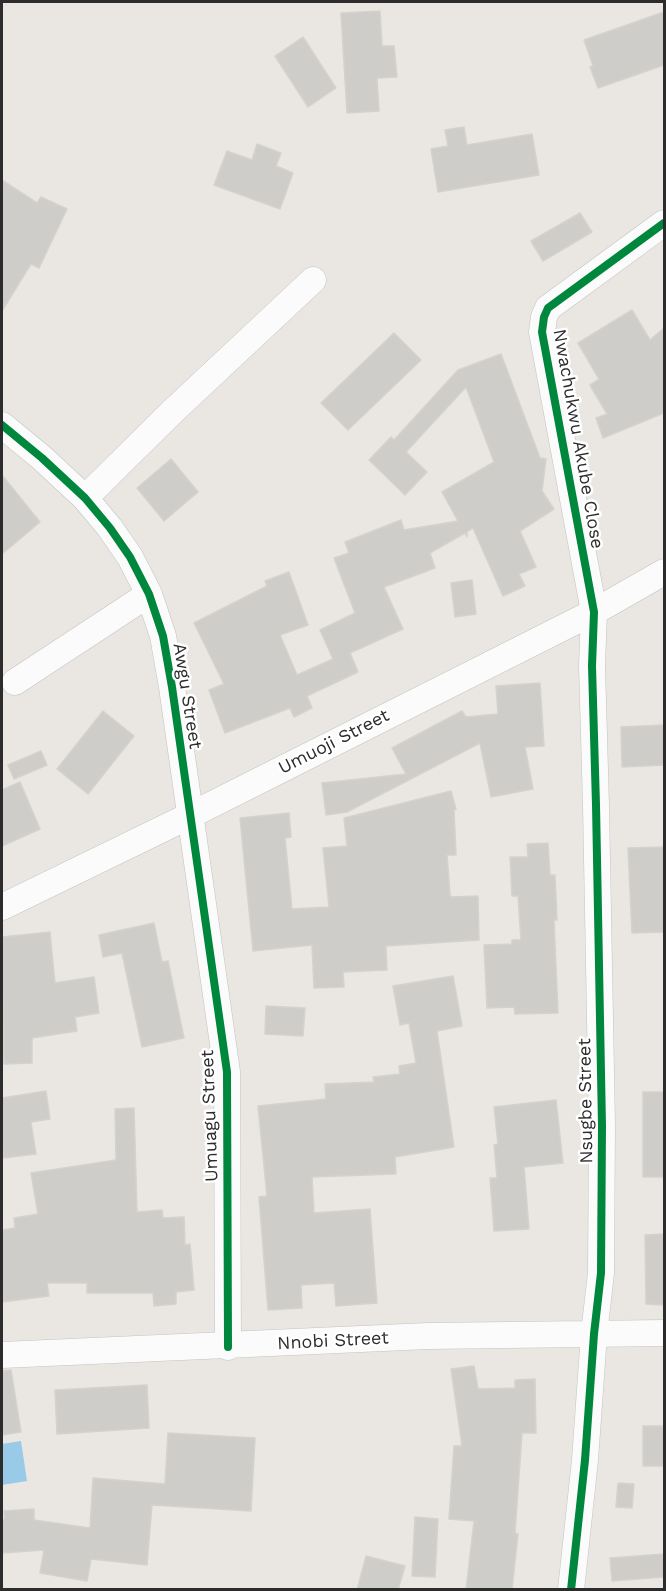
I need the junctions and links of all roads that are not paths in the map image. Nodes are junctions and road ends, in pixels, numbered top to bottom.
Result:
1 (664, 223) edge
2 (313, 280) dead end
3 (2, 425) edge
4 (85, 498) junction
5 (664, 572) edge
6 (149, 594) junction
7 (594, 612) junction
8 (15, 682) dead end
9 (191, 815) junction
10 (2, 907) edge
11 (664, 1333) edge
12 (594, 1334) junction
13 (228, 1347) junction
14 (2, 1355) edge
15 (571, 1590) edge

1 - 7 street, Nwachukwu Akube Close
2 - 4 street
3 - 4 street, Awgu Street
4 - 6 street, Awgu Street
5 - 7 street, Umuoji Street
6 - 8 street
6 - 9 street, Awgu Street
7 - 9 street, Umuoji Street
7 - 12 street, Nsugbe Street
9 - 10 street, Umuoji Street
9 - 13 street, Umuagu Street
11 - 12 street, Nnobi Street
12 - 13 street, Nnobi Street
12 - 15 street, Nsugbe Street
13 - 14 street, Nnobi Street

